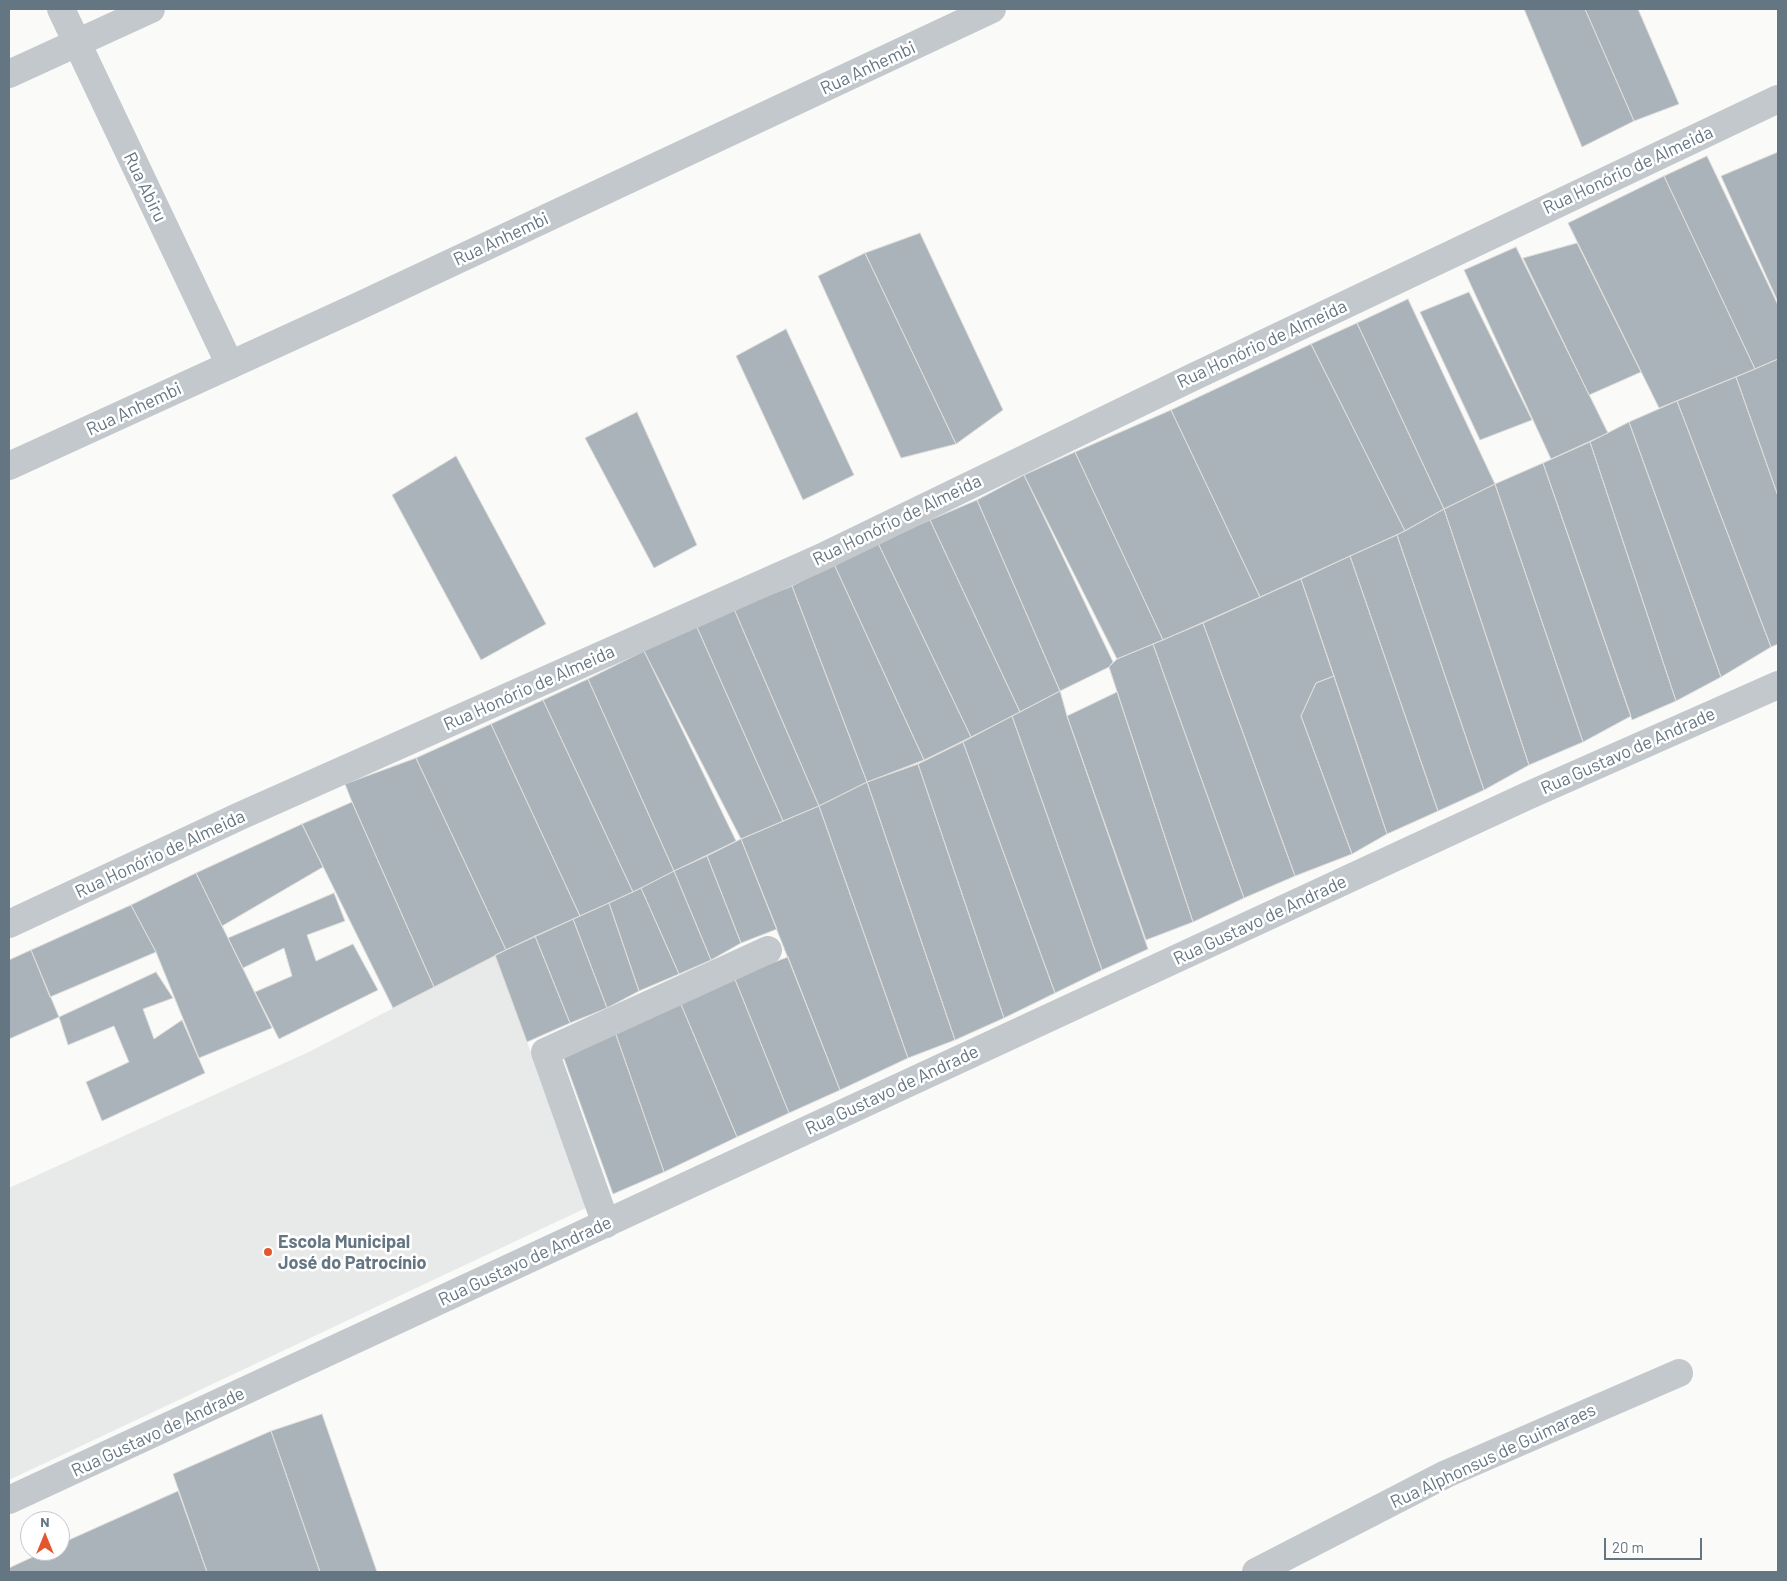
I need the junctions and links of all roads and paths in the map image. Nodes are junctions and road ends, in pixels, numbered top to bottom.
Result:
1 (61, 9) edge
2 (151, 9) edge
3 (992, 9) edge
4 (77, 43) junction
5 (9, 74) edge
6 (1778, 99) edge
7 (230, 365) junction
8 (9, 466) edge
9 (1778, 685) edge
10 (9, 924) edge
11 (768, 950) dead end
12 (606, 1224) junction
13 (1679, 1373) dead end
14 (9, 1500) edge
15 (1256, 1572) edge

1 - 4 street, Rua Abiru
2 - 4 street
3 - 7 street, Rua Anhembi
4 - 5 street
4 - 7 street, Rua Abiru
6 - 10 street, Rua Honório de Almeida
7 - 8 street, Rua Anhembi
9 - 12 street, Rua Gustavo de Andrade
11 - 12 street
12 - 14 street, Rua Gustavo de Andrade
13 - 15 street, Rua Alphonsus de Guimaraes

